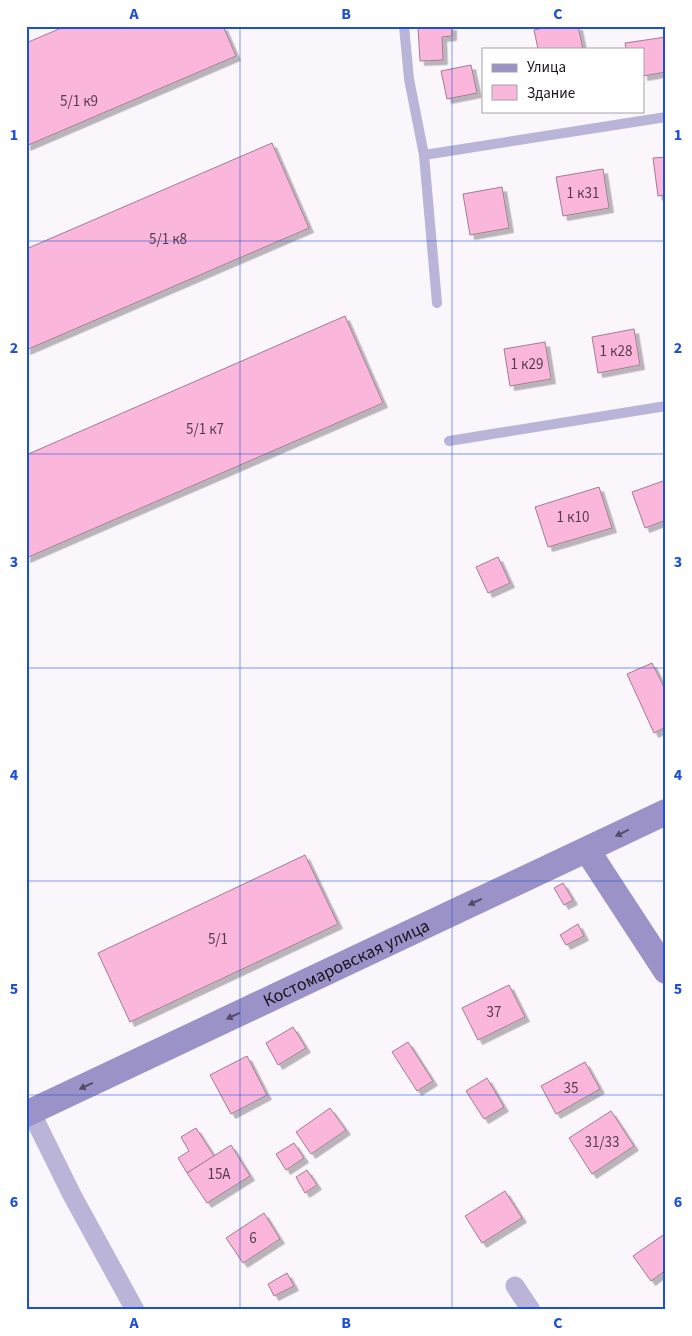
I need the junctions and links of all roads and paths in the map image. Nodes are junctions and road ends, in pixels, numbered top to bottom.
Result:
1 (404, 26) edge
2 (666, 117) edge
3 (424, 156) junction
4 (437, 303) dead end
5 (666, 406) edge
6 (449, 441) dead end
7 (666, 812) edge
8 (587, 850) junction
9 (666, 971) edge
10 (28, 1109) edge
11 (516, 1286) dead end
12 (135, 1310) edge
13 (531, 1310) edge

1 - 3 lane
2 - 3 lane
3 - 4 lane
5 - 6 lane
7 -> 8 street, Костомаровская улица
8 - 9 street
8 -> 10 street, Костомаровская улица
10 - 12 street
11 - 13 street

